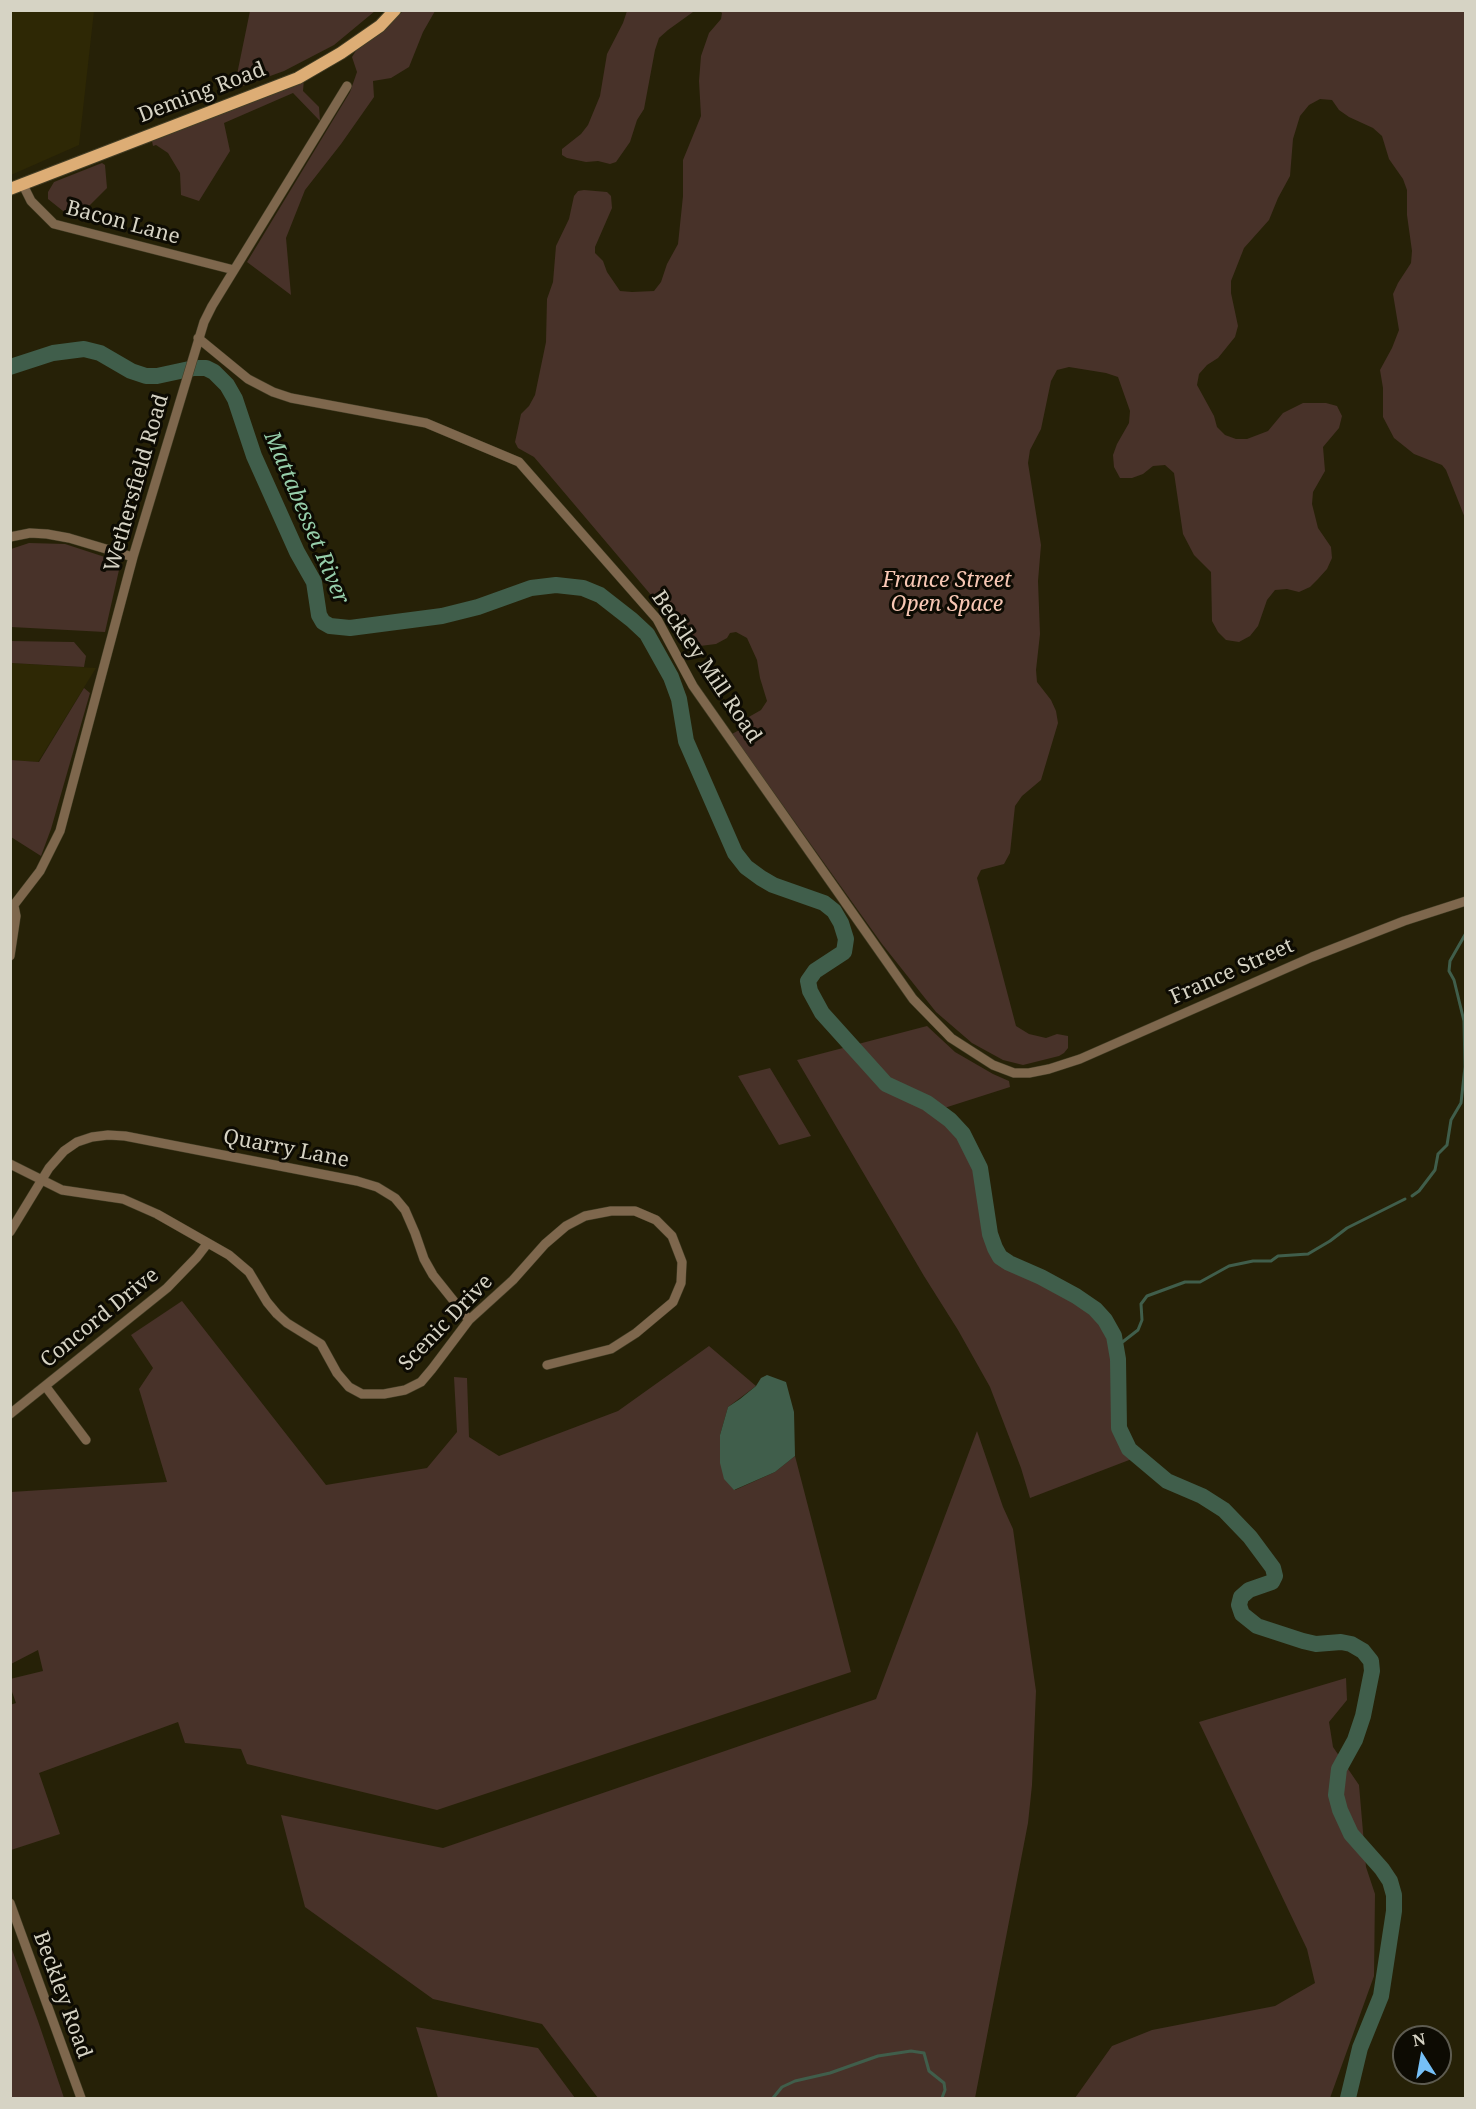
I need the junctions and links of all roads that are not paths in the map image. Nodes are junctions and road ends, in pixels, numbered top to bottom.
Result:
1 (395, 10) edge
2 (347, 86) dead end
3 (22, 183) junction
4 (10, 189) edge
5 (234, 270) junction
6 (198, 338) junction
7 (10, 537) edge
8 (133, 557) junction
9 (1466, 901) edge
10 (13, 908) edge
11 (10, 956) edge
12 (1014, 1073) joint
13 (10, 1164) edge
14 (41, 1180) junction
15 (10, 1232) edge
16 (207, 1244) junction
17 (468, 1320) junction
18 (547, 1365) dead end
19 (46, 1387) junction
20 (10, 1414) edge
21 (86, 1440) dead end
22 (10, 1903) edge
23 (81, 2098) edge

1 - 3 main road, Deming Road
2 - 5 street, Wethersfield Road
3 - 4 main road, Deming Road
3 - 5 street, Bacon Lane
5 - 6 street, Wethersfield Road
6 - 8 street, Wethersfield Road
6 - 12 street, Beckley Mill Road
7 - 8 street
8 - 10 street, Wethersfield Road
9 - 12 street, France Street
10 - 11 street
13 - 14 street, Scenic Drive
14 - 15 street
14 - 16 street, Scenic Drive
14 - 17 street, Quarry Lane
16 - 17 street, Scenic Drive
16 - 19 street, Concord Drive
17 - 18 street, Scenic Drive
19 - 20 street, Concord Drive
19 - 21 street
22 - 23 street, Beckley Road

